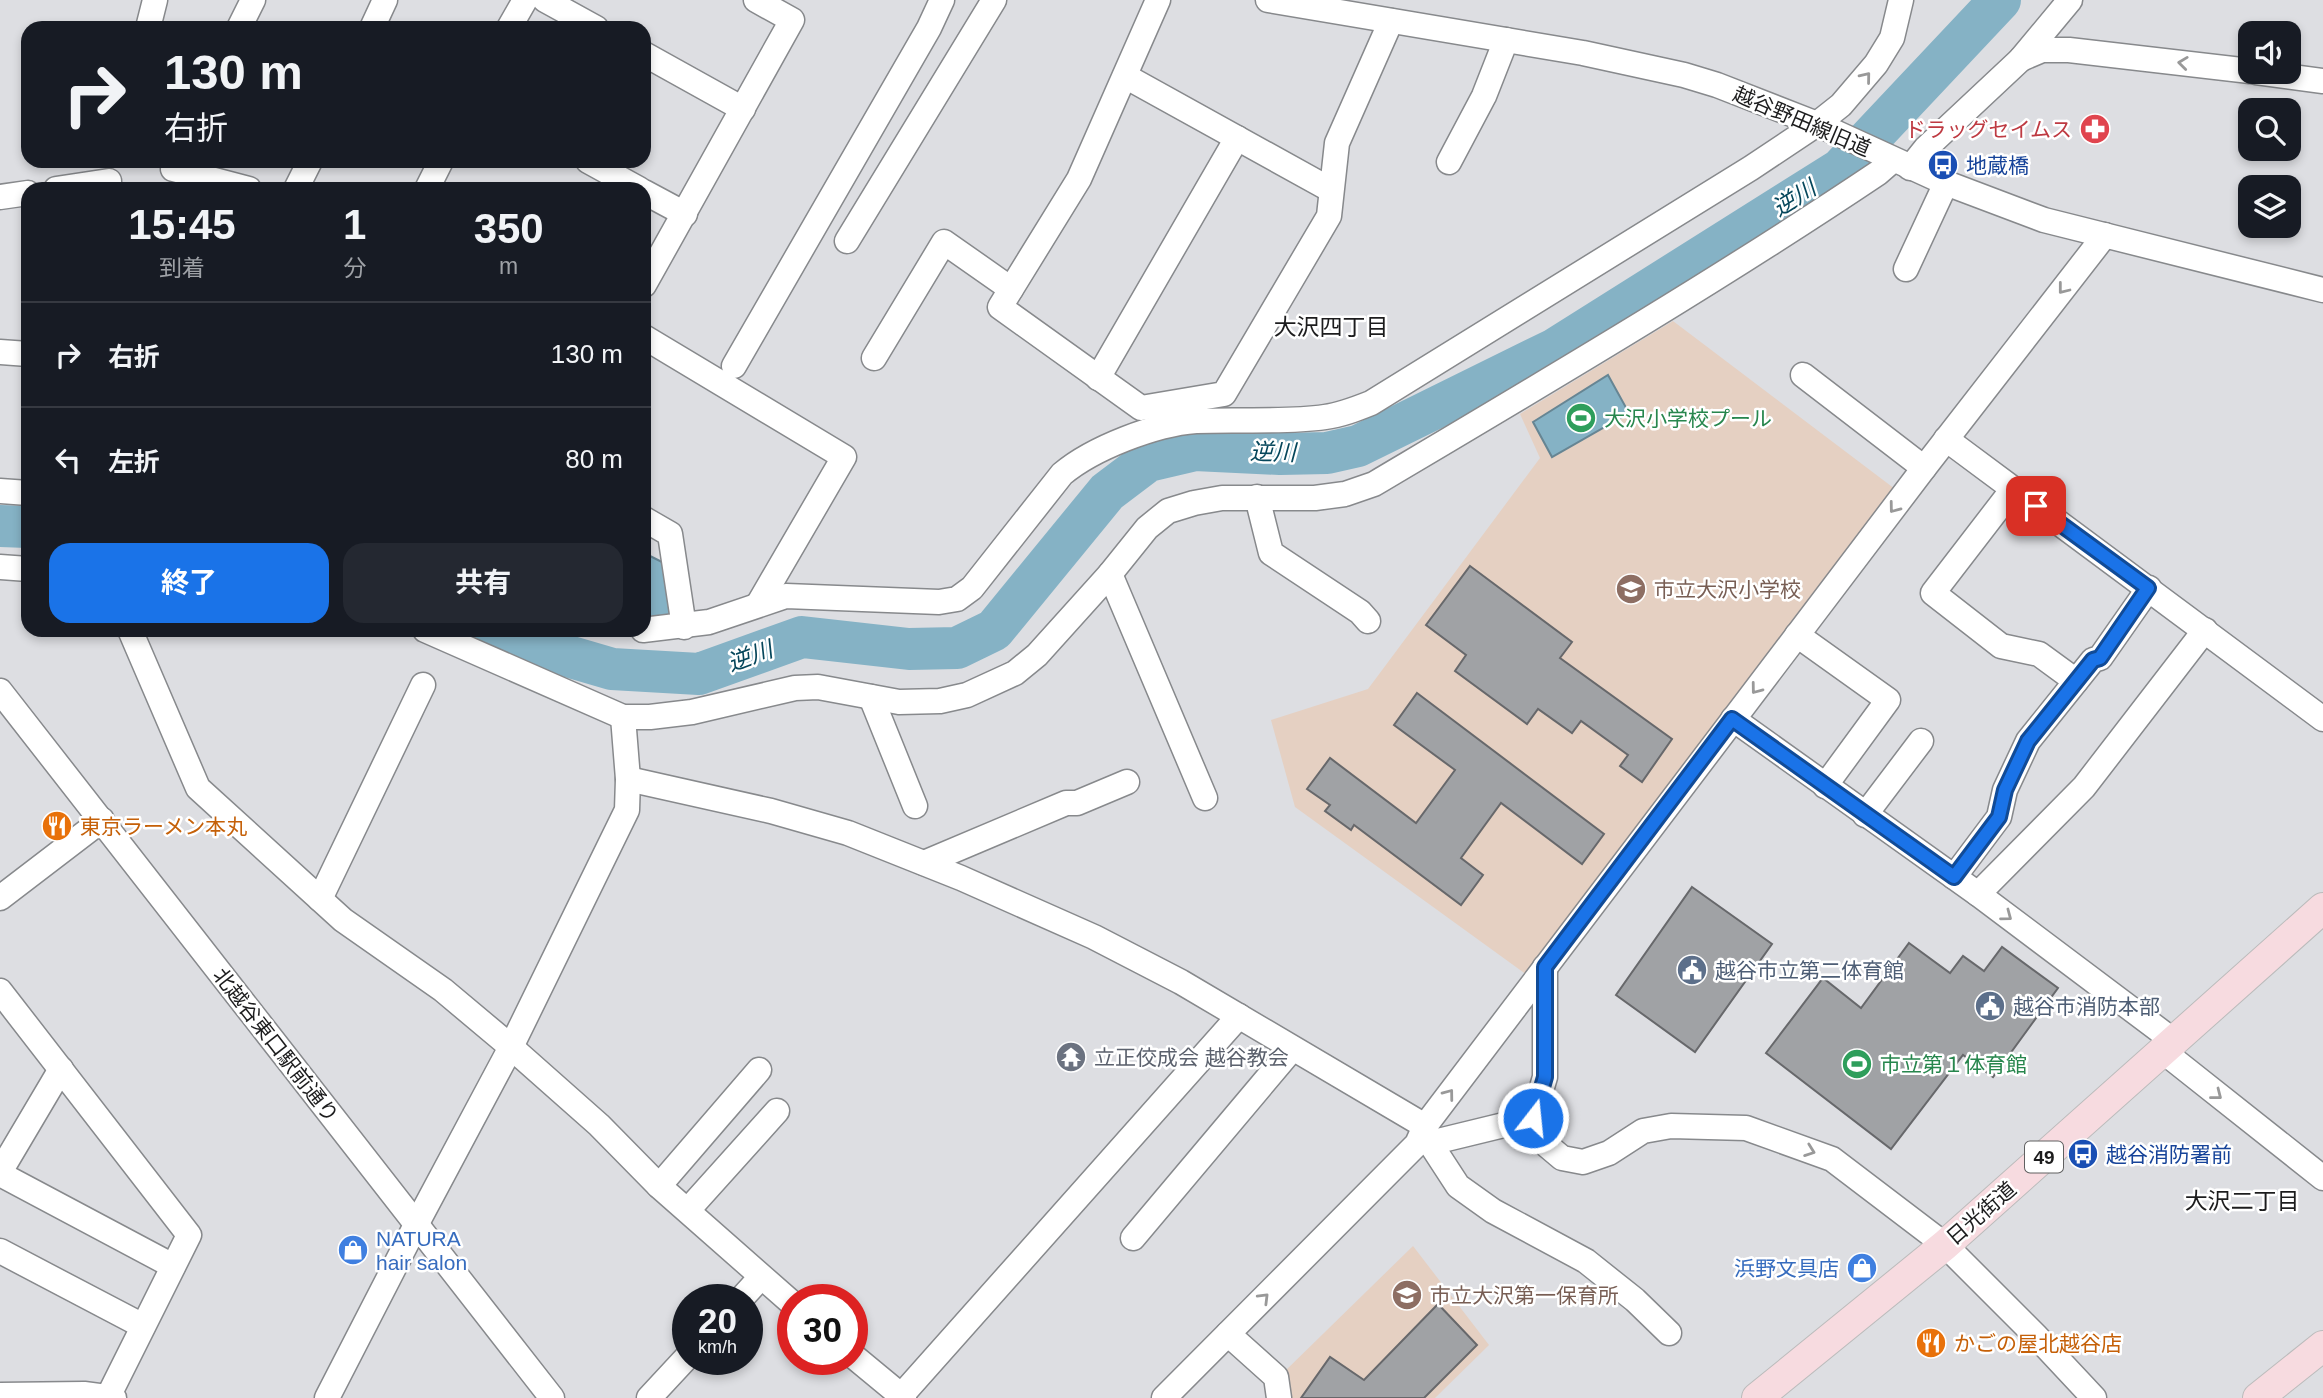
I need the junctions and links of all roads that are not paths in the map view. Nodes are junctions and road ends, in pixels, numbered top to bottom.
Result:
1 (155, 0) edge
2 (253, 0) edge
3 (386, 0) edge
4 (525, 0) edge
5 (545, 0) edge
6 (756, 0) edge
7 (942, 0) edge
8 (994, 0) edge
9 (1158, 0) edge
10 (1273, 0) edge
11 (1901, 0) edge
12 (2070, 0) edge
13 (1366, 8) edge
14 (150, 21) edge
15 (242, 21) edge
16 (376, 21) edge
17 (513, 21) edge
18 (583, 21) edge
19 (1391, 21) junction
20 (1506, 40) junction
21 (651, 58) edge
22 (2021, 59) junction
23 (2238, 70) edge
24 (1125, 76) junction
25 (2301, 78) edge
26 (2323, 81) edge
27 (743, 109) junction
28 (1824, 127) junction
29 (1237, 138) junction
30 (1896, 161) junction
31 (1449, 162) dead end
32 (174, 168) edge
33 (601, 168) edge
34 (110, 177) edge
35 (88, 182) edge
36 (222, 182) edge
37 (626, 182) edge
38 (1946, 183) junction
39 (1331, 190) junction
40 (21, 194) edge
41 (651, 196) edge
42 (0, 197) edge
43 (685, 214) junction
44 (2105, 235) junction
45 (847, 241) dead end
46 (1906, 269) dead end
47 (651, 273) edge
48 (1011, 289) junction
49 (2323, 290) edge
50 (651, 341) edge
51 (0, 352) edge
52 (21, 354) edge
53 (874, 358) dead end
54 (734, 366) dead end
55 (1803, 375) dead end
56 (1098, 378) junction
57 (1946, 439) junction
58 (1924, 468) junction
59 (2013, 489) junction
60 (0, 491) edge
61 (21, 492) edge
62 (1257, 497) junction
63 (651, 523) edge
64 (0, 568) edge
65 (21, 569) edge
66 (1110, 574) junction
67 (2148, 588) junction
68 (759, 603) junction
69 (1368, 621) dead end
70 (684, 627) junction
71 (651, 629) edge
72 (2205, 630) junction
73 (1797, 635) junction
74 (133, 637) edge
75 (441, 637) edge
76 (2076, 681) junction
77 (423, 685) dead end
78 (0, 691) edge
79 (871, 697) junction
80 (623, 717) junction
81 (1732, 719) junction
82 (2323, 719) edge
83 (1922, 741) dead end
84 (628, 779) junction
85 (1127, 782) dead end
86 (1825, 786) junction
87 (1205, 798) dead end
88 (915, 806) dead end
89 (1866, 815) junction
90 (102, 820) junction
91 (924, 863) junction
92 (1954, 877) junction
93 (1978, 894) junction
94 (0, 898) edge
95 (320, 899) junction
96 (2323, 908) edge
97 (1545, 967) junction
98 (0, 991) edge
99 (1239, 1016) junction
100 (511, 1047) junction
101 (2169, 1047) junction
102 (1292, 1049) junction
103 (61, 1069) junction
104 (759, 1070) dead end
105 (777, 1111) dead end
106 (1533, 1118) junction
107 (1427, 1134) junction
108 (0, 1173) edge
109 (2323, 1178) edge
110 (659, 1186) junction
111 (688, 1210) junction
112 (416, 1225) junction
113 (1133, 1238) dead end
114 (1945, 1245) junction
115 (0, 1251) edge
116 (173, 1266) junction
117 (761, 1277) junction
118 (755, 1284) edge
119 (777, 1290) edge
120 (143, 1326) junction
121 (1669, 1333) dead end
122 (1228, 1334) junction
123 (2323, 1346) edge
124 (868, 1368) edge
125 (672, 1373) edge
126 (0, 1395) edge
127 (35, 1396) edge
128 (1763, 1396) edge
129 (111, 1397) edge
130 (902, 1397) edge
131 (327, 1398) edge
132 (552, 1398) edge
133 (649, 1398) edge
134 (1164, 1398) edge
135 (1279, 1398) edge
136 (2094, 1398) edge
137 (2258, 1398) edge

1 - 14 street
2 - 15 street
3 - 16 street
4 - 17 street
5 - 18 street
6 - 27 street
7 - 54 street
8 - 45 street
9 - 24 street
10 - 13 street, 越谷野田線旧道
28 -> 11 street
12 - 22 street
13 - 19 street, 越谷野田線旧道
19 - 20 street, 越谷野田線旧道
19 - 39 street
20 - 28 street, 越谷野田線旧道
20 - 31 street
21 - 27 street
23 -> 22 street
22 - 30 street
24 - 29 street
24 - 48 street
25 - 26 street
27 - 43 street
28 - 30 street, 越谷野田線旧道
28 - 68 street
29 - 39 street
29 - 56 street
30 - 38 street, 越谷野田線旧道
30 - 62 street
32 - 36 street
33 - 37 street
34 - 35 street
38 - 44 street, 越谷野田線旧道
38 - 46 street
39 - 56 street
40 - 42 street
41 - 43 street
43 - 47 street
44 - 49 street, 越谷野田線旧道
44 -> 57 street
48 - 53 street
48 - 56 street
50 - 68 street
51 - 52 street
55 - 58 street
57 - 58 street
57 - 59 street
58 -> 73 street
59 - 67 street
59 - 76 street
60 - 61 street
62 - 66 street
62 - 69 street
63 - 70 street
64 - 65 street
66 - 79 street
66 - 87 street
67 - 72 street
67 - 76 street
68 - 70 street
70 - 71 street
72 - 82 street
72 - 93 street
73 -> 81 street
73 - 86 street
74 - 95 street
75 - 80 street
76 - 92 street
77 - 95 street
78 - 90 street, 北越谷東口駅前通り
79 - 80 street
79 - 88 street
80 - 84 street
81 - 86 street
81 - 97 street
83 - 89 street
84 - 91 street
84 - 100 street
85 - 91 street
86 - 89 street
89 - 92 street
90 - 94 street
90 - 112 street, 北越谷東口駅前通り
91 - 99 street
92 - 93 street
93 -> 101 street
95 - 100 street
96 - 101 main road, 日光街道 / 49
97 - 106 street
107 -> 97 street
98 - 103 street
99 - 102 street
99 - 130 street
100 - 110 street
100 - 112 street
101 -> 109 street
101 - 114 main road, 日光街道 / 49
102 - 107 street
102 - 113 street
103 - 108 street
103 - 116 street
104 - 110 street
105 - 111 street
106 - 107 street
106 -> 114 street
107 - 121 street
122 -> 107 street
108 - 116 street
110 - 111 street
111 - 117 street
112 - 131 street
112 - 132 street, 北越谷東口駅前通り
114 - 128 main road, 日光街道 / 49
114 - 136 street
115 - 120 street
116 - 120 street
117 - 118 street
117 - 119 street
120 - 129 street
122 - 134 street
122 - 135 street
123 - 137 main road
124 - 130 street
125 - 133 street
126 - 127 street
127 - 129 street

